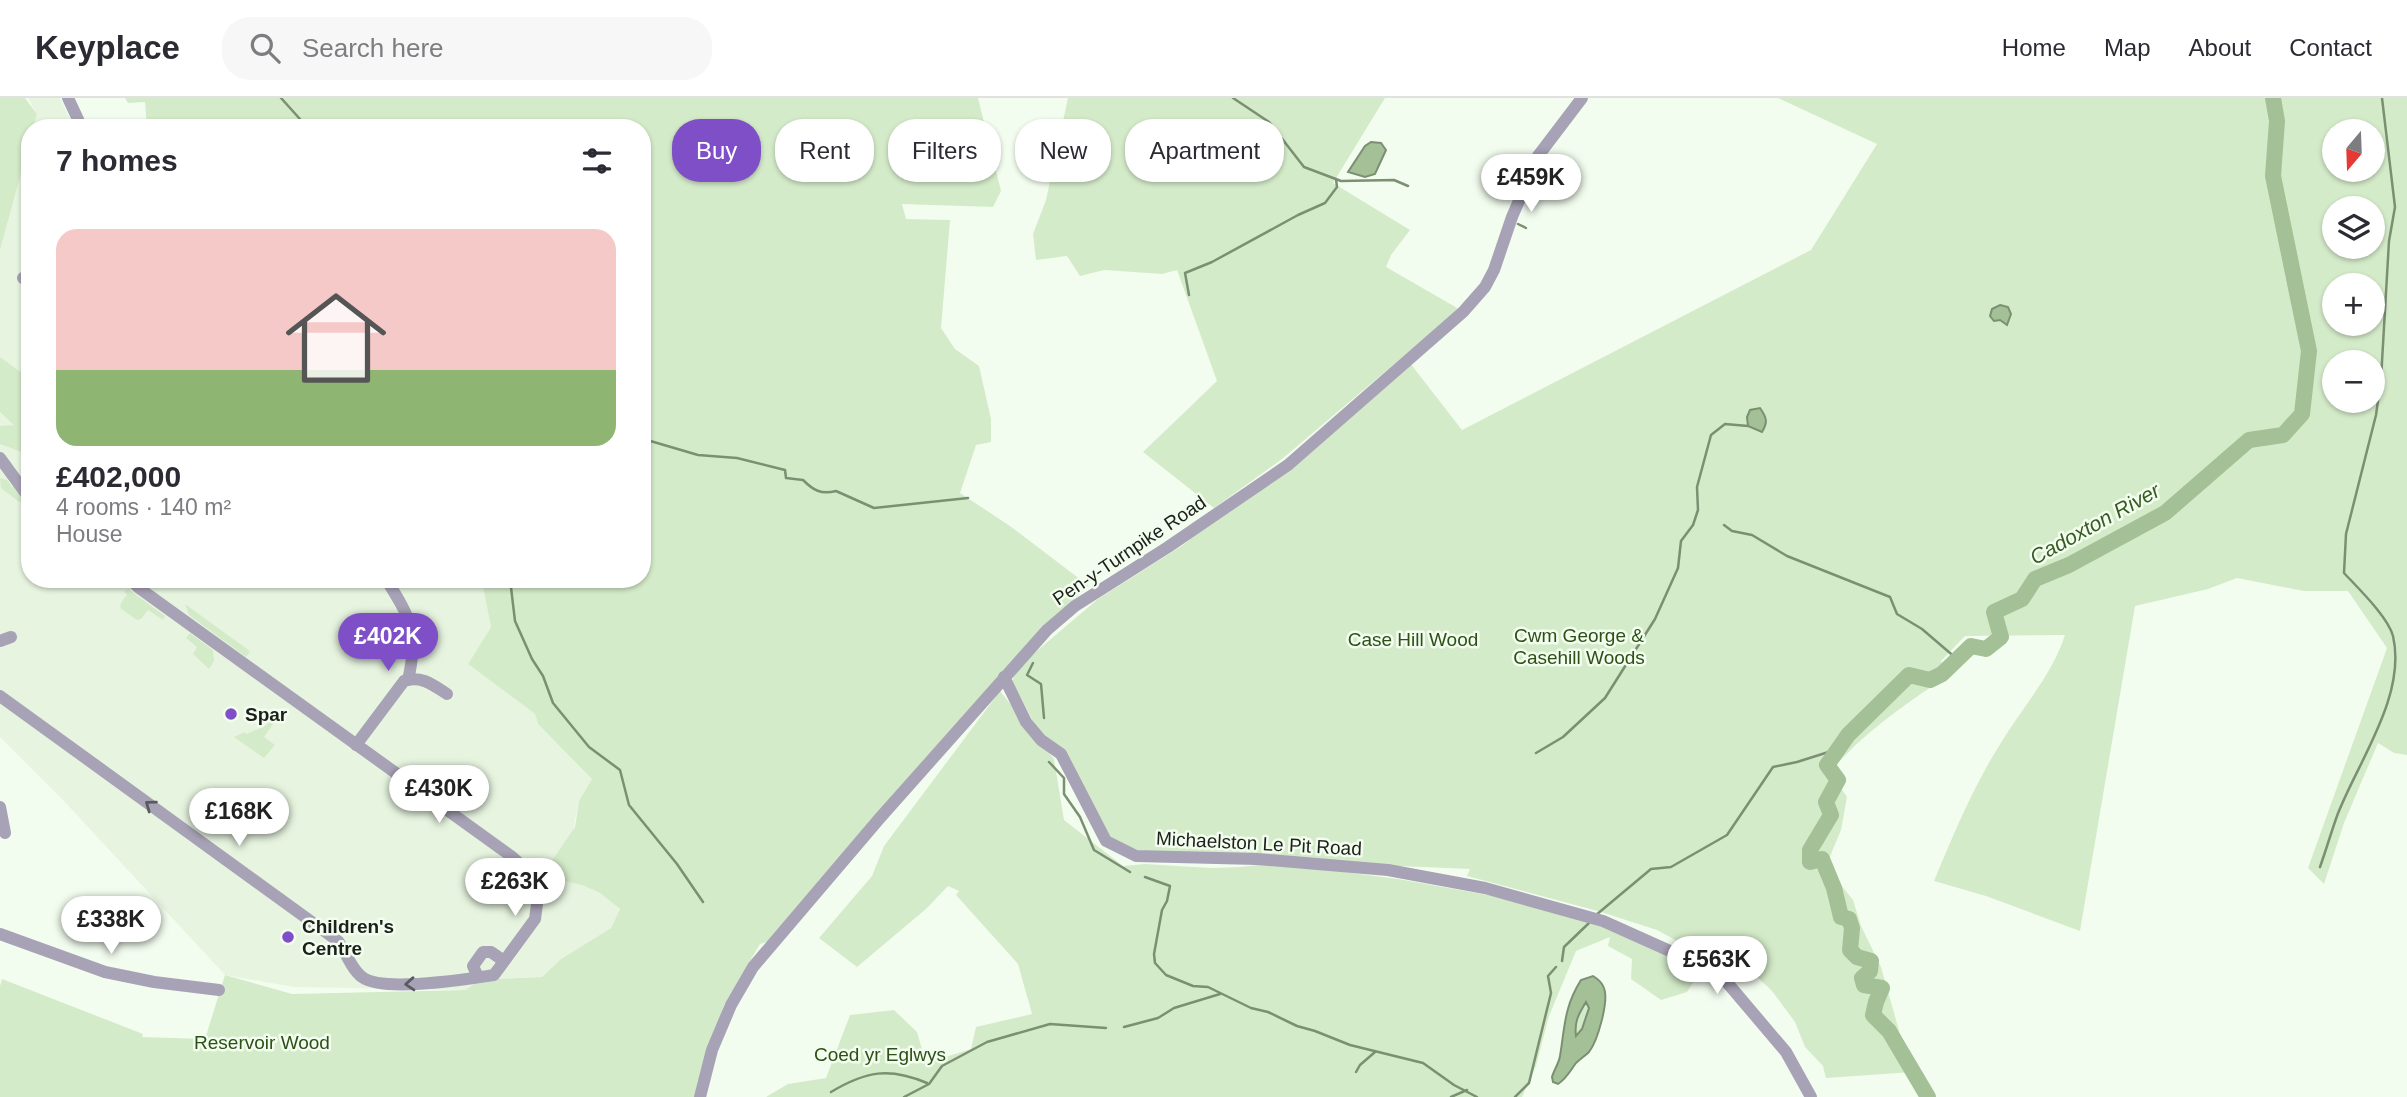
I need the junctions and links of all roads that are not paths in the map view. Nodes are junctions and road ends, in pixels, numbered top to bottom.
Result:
1 (68, 98) edge
2 (1582, 98) edge
3 (78, 119) edge
4 (1, 462) edge
5 (21, 488) edge
6 (139, 588) edge
7 (391, 588) edge
8 (1004, 677) junction
9 (408, 680) junction
10 (447, 694) dead end
11 (0, 696) edge
12 (356, 745) junction
13 (0, 807) edge
14 (5, 833) dead end
15 (0, 934) edge
16 (504, 961) junction
17 (478, 977) junction
18 (219, 990) dead end
19 (700, 1097) edge
20 (1811, 1097) edge

1 - 3 street
2 - 8 street, Pen-y-Turnpike Road
4 - 5 street
6 - 12 street
7 - 9 street
8 - 19 street, Pen-y-Turnpike Road
8 - 20 street, Michaelston Le Pit Road
9 - 10 street
9 - 12 street
17 -> 11 street
12 - 16 street
13 - 14 street
15 - 18 street
16 - 17 street
16 - 17 street

